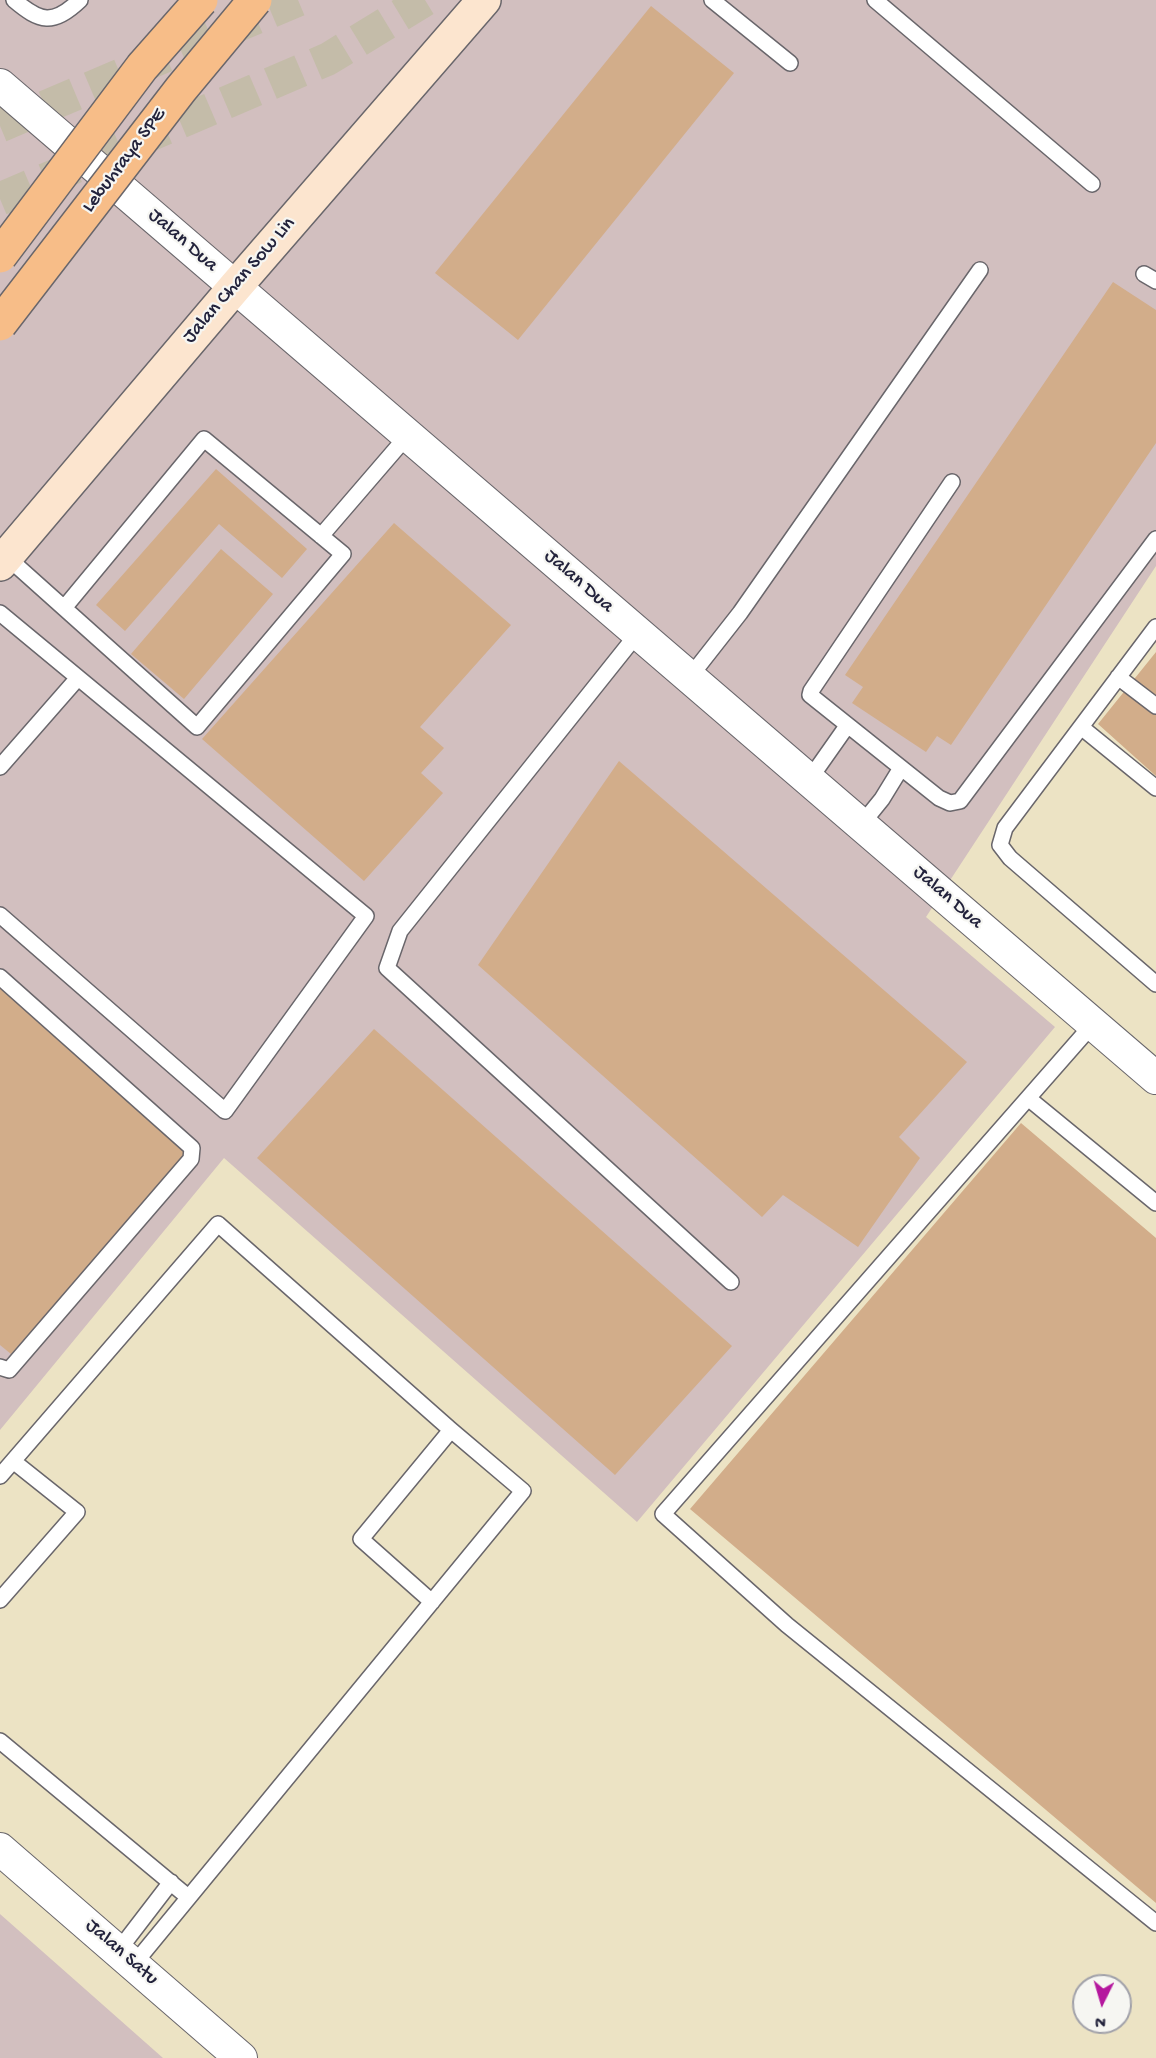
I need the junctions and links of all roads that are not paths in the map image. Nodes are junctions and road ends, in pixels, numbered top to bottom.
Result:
1 (14, 0) edge
2 (80, 0) edge
3 (201, 0) edge
4 (255, 0) edge
5 (484, 0) edge
6 (711, 0) edge
7 (875, 0) edge
8 (790, 63) dead end
9 (0, 85) edge
10 (1092, 184) dead end
11 (0, 256) edge
12 (980, 270) dead end
13 (235, 286) junction
14 (0, 324) edge
15 (408, 435) junction
16 (952, 482) dead end
17 (321, 536) junction
18 (1156, 539) edge
19 (3, 561) edge
20 (64, 608) junction
21 (0, 613) edge
22 (1156, 627) edge
23 (638, 633) junction
24 (689, 678) junction
25 (1118, 678) junction
26 (77, 679) junction
27 (1156, 706) edge
28 (847, 726) junction
29 (1081, 727) junction
30 (0, 767) edge
31 (901, 768) junction
32 (808, 780) junction
33 (1156, 788) edge
34 (861, 825) junction
35 (0, 915) edge
36 (0, 977) edge
37 (1156, 984) edge
38 (1093, 1024) junction
39 (1156, 1078) edge
40 (1028, 1098) junction
41 (1156, 1203) edge
42 (731, 1282) dead end
43 (0, 1367) edge
44 (451, 1430) junction
45 (13, 1461) junction
46 (0, 1476) edge
47 (0, 1600) edge
48 (432, 1602) junction
49 (0, 1741) edge
50 (0, 1849) edge
51 (171, 1882) junction
52 (188, 1897) junction
53 (1156, 1923) edge
54 (126, 1957) junction
55 (234, 2056) edge

1 - 2 lane
3 - 11 highway, bridge
4 - 14 highway, Lebuhraya SPE, bridge
5 - 13 street, Jalan Chan Sow Lin
6 - 8 lane
7 - 10 lane
9 - 13 street, Jalan Dua
12 - 24 lane
13 - 15 street, Jalan Dua
13 - 19 street, Jalan Chan Sow Lin
15 - 17 lane
15 - 23 street, Jalan Dua
16 - 28 lane
17 - 20 lane
17 - 20 lane
18 - 31 lane
19 - 20 lane
21 - 26 lane
22 - 25 lane
23 - 24 street, Jalan Dua
23 - 42 lane
24 - 32 street, Jalan Dua
25 - 27 lane
25 - 29 lane
26 - 30 lane
26 - 35 lane
28 - 31 lane
28 - 32 lane
29 - 33 lane
29 - 37 lane
31 - 34 lane
32 - 34 street, Jalan Dua
34 - 38 street, Jalan Dua
36 - 43 lane
38 - 39 street, Jalan Dua
38 - 40 lane
40 - 41 lane
40 - 53 lane
44 - 45 lane
44 - 48 lane
44 - 48 lane
45 - 46 lane
45 - 47 lane
48 - 52 lane
49 - 51 lane
50 - 54 street, Jalan Satu
51 - 52 lane
51 - 54 lane
52 - 54 lane
54 - 55 street, Jalan Satu

